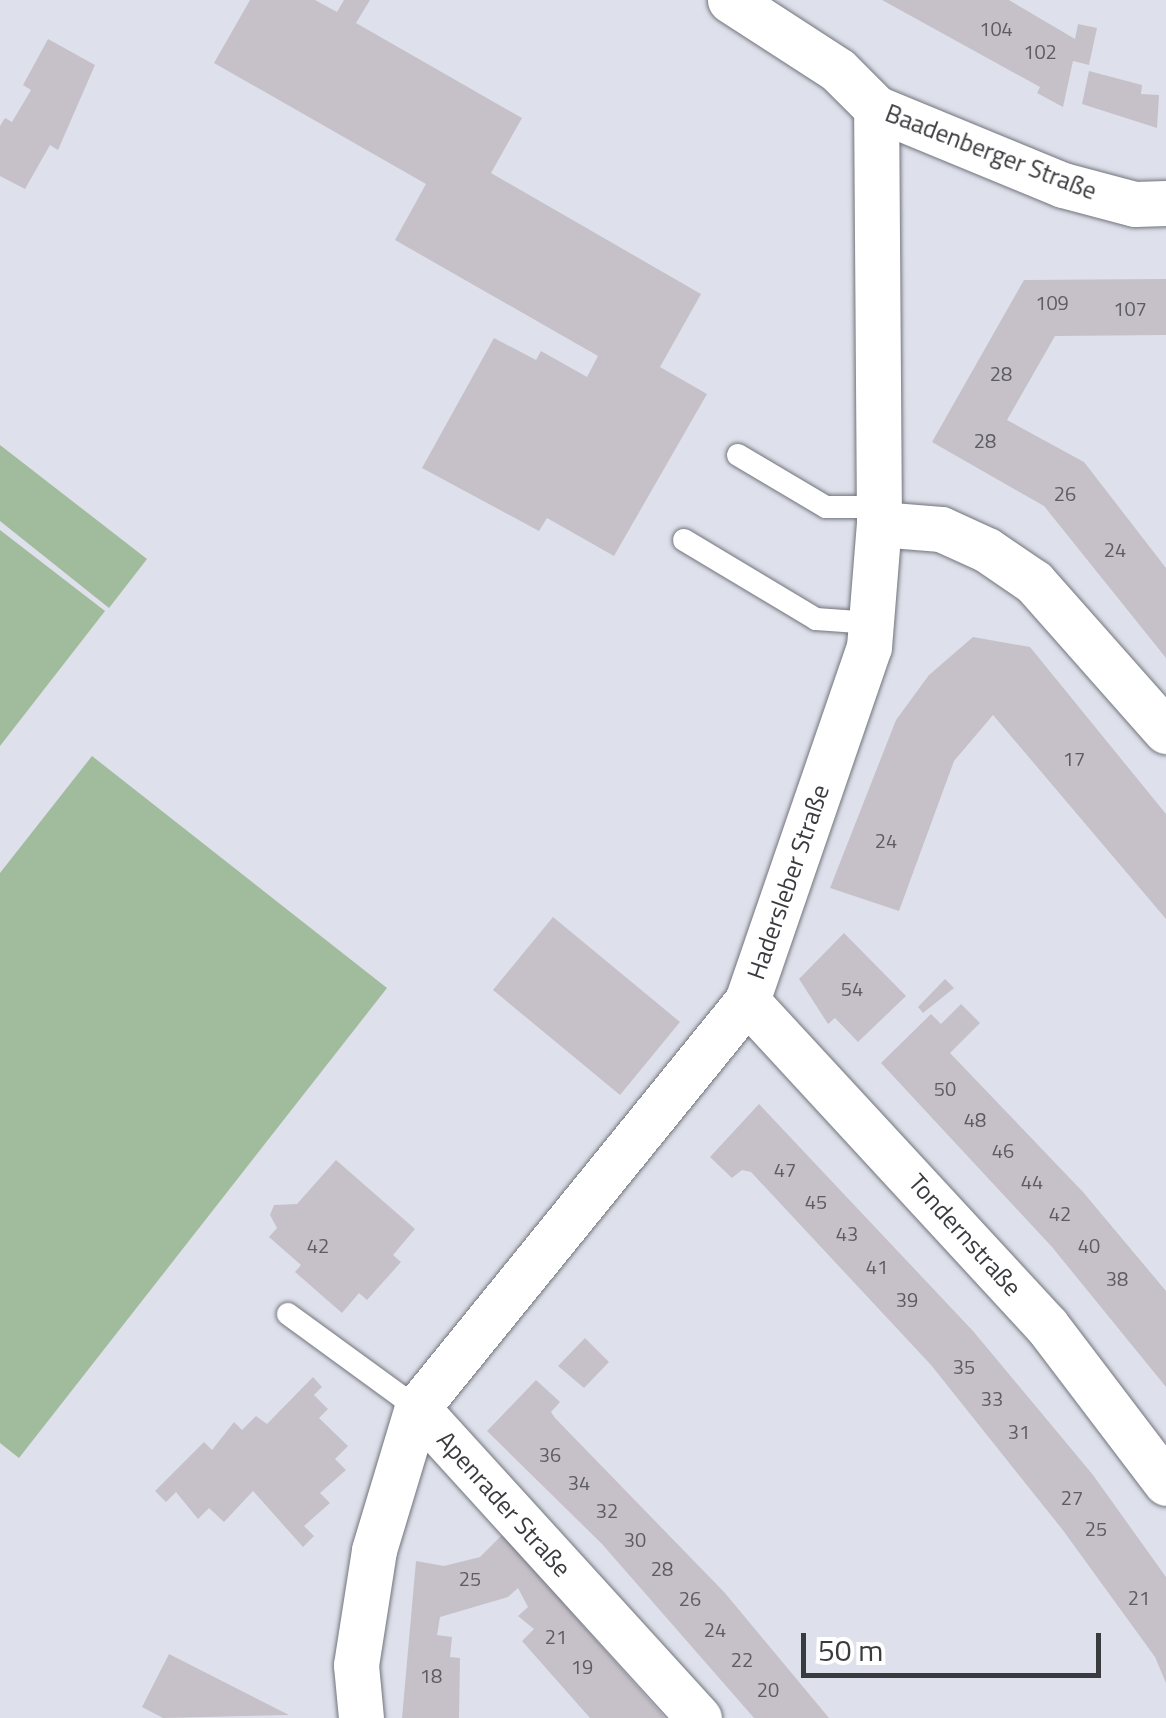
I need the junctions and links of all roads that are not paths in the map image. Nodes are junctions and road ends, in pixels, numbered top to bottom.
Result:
1 (730, 0) edge
2 (876, 108) junction
3 (1166, 203) edge
4 (738, 455) dead end
5 (878, 516) junction
6 (684, 540) dead end
7 (872, 622) junction
8 (1166, 732) edge
9 (747, 1001) junction
10 (288, 1314) dead end
11 (418, 1408) junction
12 (1166, 1483) edge
13 (361, 1718) edge
14 (699, 1718) edge

1 - 2 street, Baadenberger Straße
2 - 3 street, Baadenberger Straße
2 - 5 street, Hadersleber Straße
4 - 5 lane
5 - 7 street, Hadersleber Straße
5 - 8 street
6 - 7 lane
7 - 9 street, Hadersleber Straße
9 - 11 street, Hadersleber Straße
9 - 12 street, Tondernstraße
10 - 11 lane, Apenrader Straße
11 - 13 street, Hadersleber Straße
11 - 14 street, Apenrader Straße

